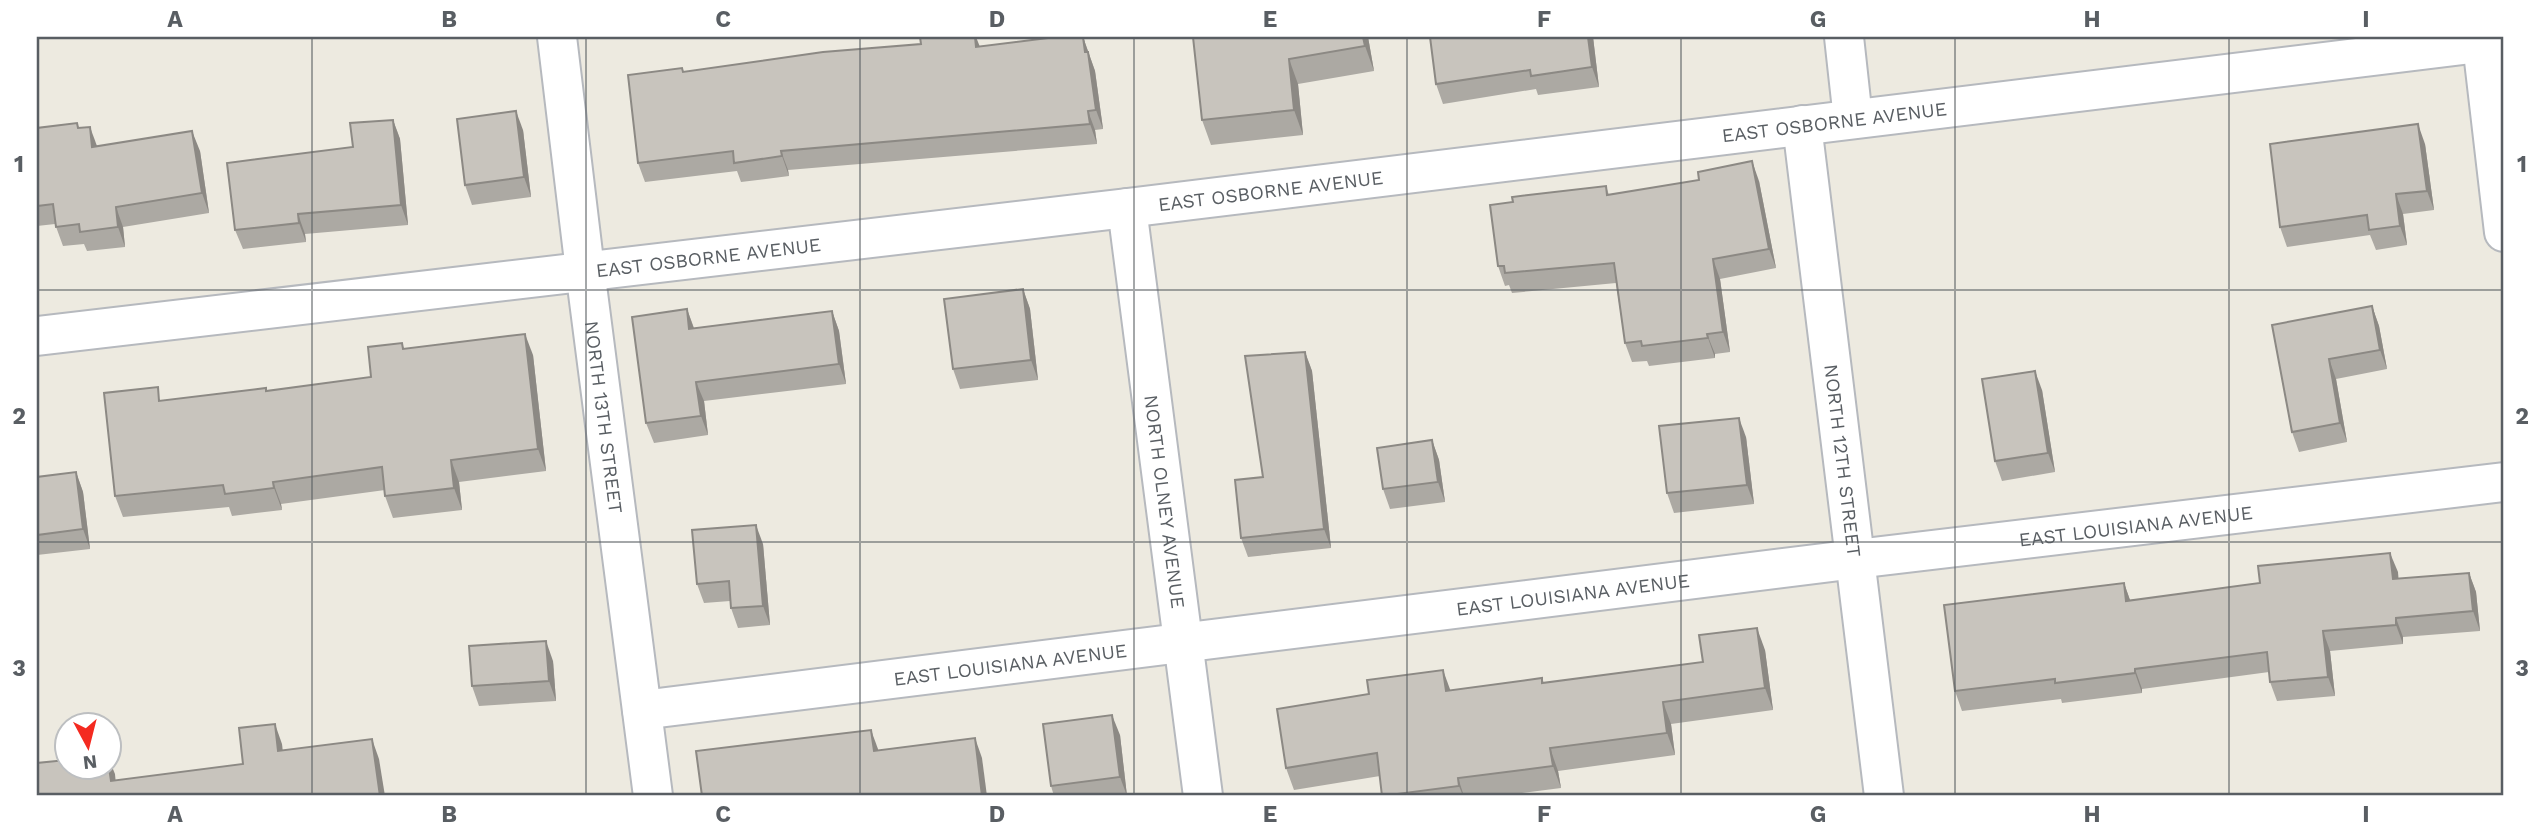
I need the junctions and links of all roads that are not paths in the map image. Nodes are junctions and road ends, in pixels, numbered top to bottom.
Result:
1 (557, 37) edge
2 (1844, 37) edge
3 (2493, 42) edge
4 (1853, 119) junction
5 (1802, 125) junction
6 (1127, 208) junction
7 (2504, 232) edge
8 (584, 270) junction
9 (37, 336) edge
10 (2504, 482) edge
11 (1856, 559) junction
12 (1183, 642) junction
13 (642, 710) junction
14 (653, 796) edge
15 (1203, 796) edge
16 (1884, 796) edge

1 - 8 street, NORTH 13TH STREET
2 - 4 street
3 - 4 street, EAST OSBORNE AVENUE
3 - 7 street
4 - 5 street, EAST OSBORNE AVENUE
5 - 6 street, EAST OSBORNE AVENUE
5 - 11 street, NORTH 12TH STREET
6 - 8 street, EAST OSBORNE AVENUE
6 - 12 street, NORTH OLNEY AVENUE
8 - 9 street, EAST OSBORNE AVENUE
8 - 13 street, NORTH 13TH STREET
10 - 11 street, EAST LOUISIANA AVENUE
11 - 12 street, EAST LOUISIANA AVENUE
11 - 16 street, NORTH 12TH STREET
12 - 13 street, EAST LOUISIANA AVENUE
12 - 15 street, NORTH OLNEY AVENUE
13 - 14 street, NORTH 13TH STREET

